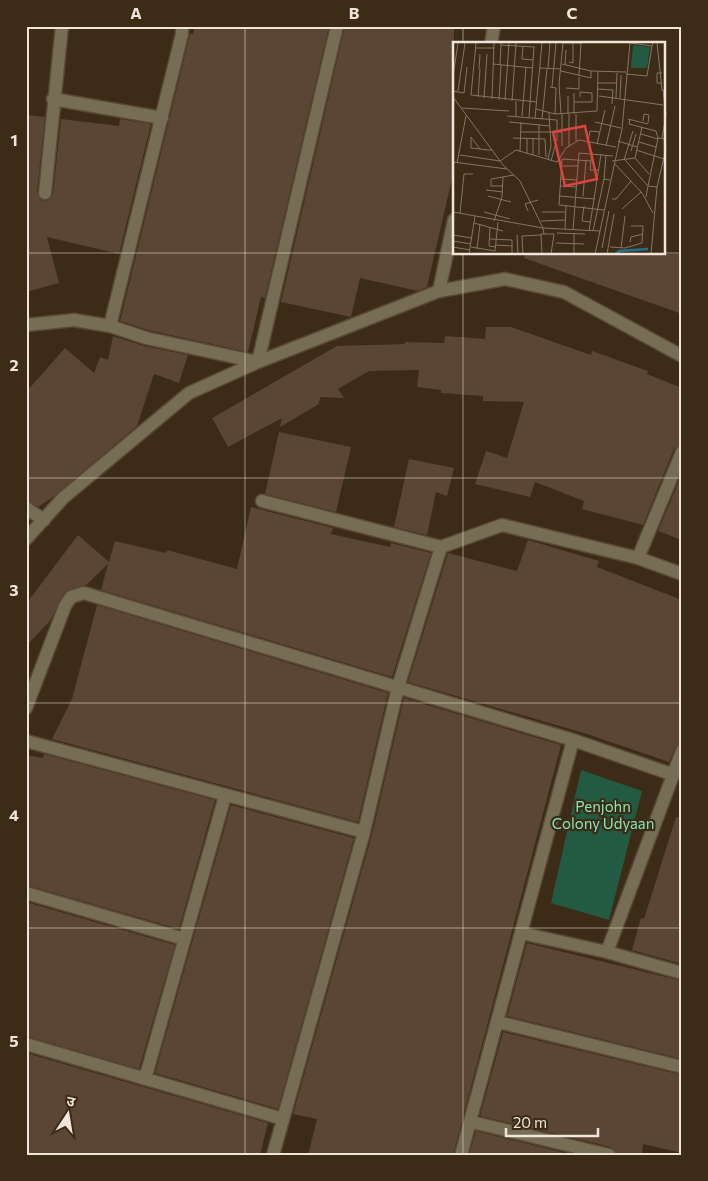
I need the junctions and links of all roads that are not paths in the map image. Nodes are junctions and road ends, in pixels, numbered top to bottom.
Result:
1 (62, 26) edge
2 (337, 26) edge
3 (494, 26) edge
4 (177, 27) edge
5 (491, 42) edge
6 (53, 99) junction
7 (162, 118) junction
8 (45, 193) dead end
9 (453, 224) edge
10 (438, 291) junction
11 (26, 325) edge
12 (110, 326) junction
13 (682, 356) edge
14 (258, 362) junction
15 (682, 452) edge
16 (262, 501) dead end
17 (26, 508) edge
18 (44, 520) junction
19 (26, 539) edge
20 (441, 547) junction
21 (638, 558) junction
22 (682, 574) edge
23 (398, 687) junction
24 (26, 708) edge
25 (573, 740) junction
26 (26, 741) edge
27 (682, 751) edge
28 (674, 774) junction
29 (225, 796) junction
30 (364, 832) junction
31 (26, 894) edge
32 (521, 933) junction
33 (184, 939) junction
34 (607, 952) junction
35 (682, 972) edge
36 (498, 1022) junction
37 (26, 1044) edge
38 (682, 1067) edge
39 (145, 1079) junction
40 (283, 1119) junction
41 (472, 1122) junction
42 (273, 1155) edge
43 (461, 1155) edge
44 (608, 1155) edge

1 - 6 street
2 - 14 street
3 - 5 street
4 - 7 street
6 - 7 street
6 - 8 street
7 - 12 street
9 - 10 street
10 - 13 street
10 - 14 street
11 - 12 street
12 - 14 street
14 - 18 street
15 - 21 street
16 - 20 street
17 - 18 street
18 - 19 street
20 - 21 street
20 - 23 street
21 - 22 street
23 - 24 street
23 - 25 street
23 - 30 street
25 - 28 street
25 - 32 street
26 - 29 street
27 - 28 street
28 - 34 street
29 - 30 street
29 - 33 street
30 - 40 street
31 - 33 street
32 - 34 street
32 - 36 street
33 - 39 street
34 - 35 street
36 - 38 street
36 - 41 street
37 - 39 street
39 - 40 street
40 - 42 street
41 - 43 street
41 - 44 street

